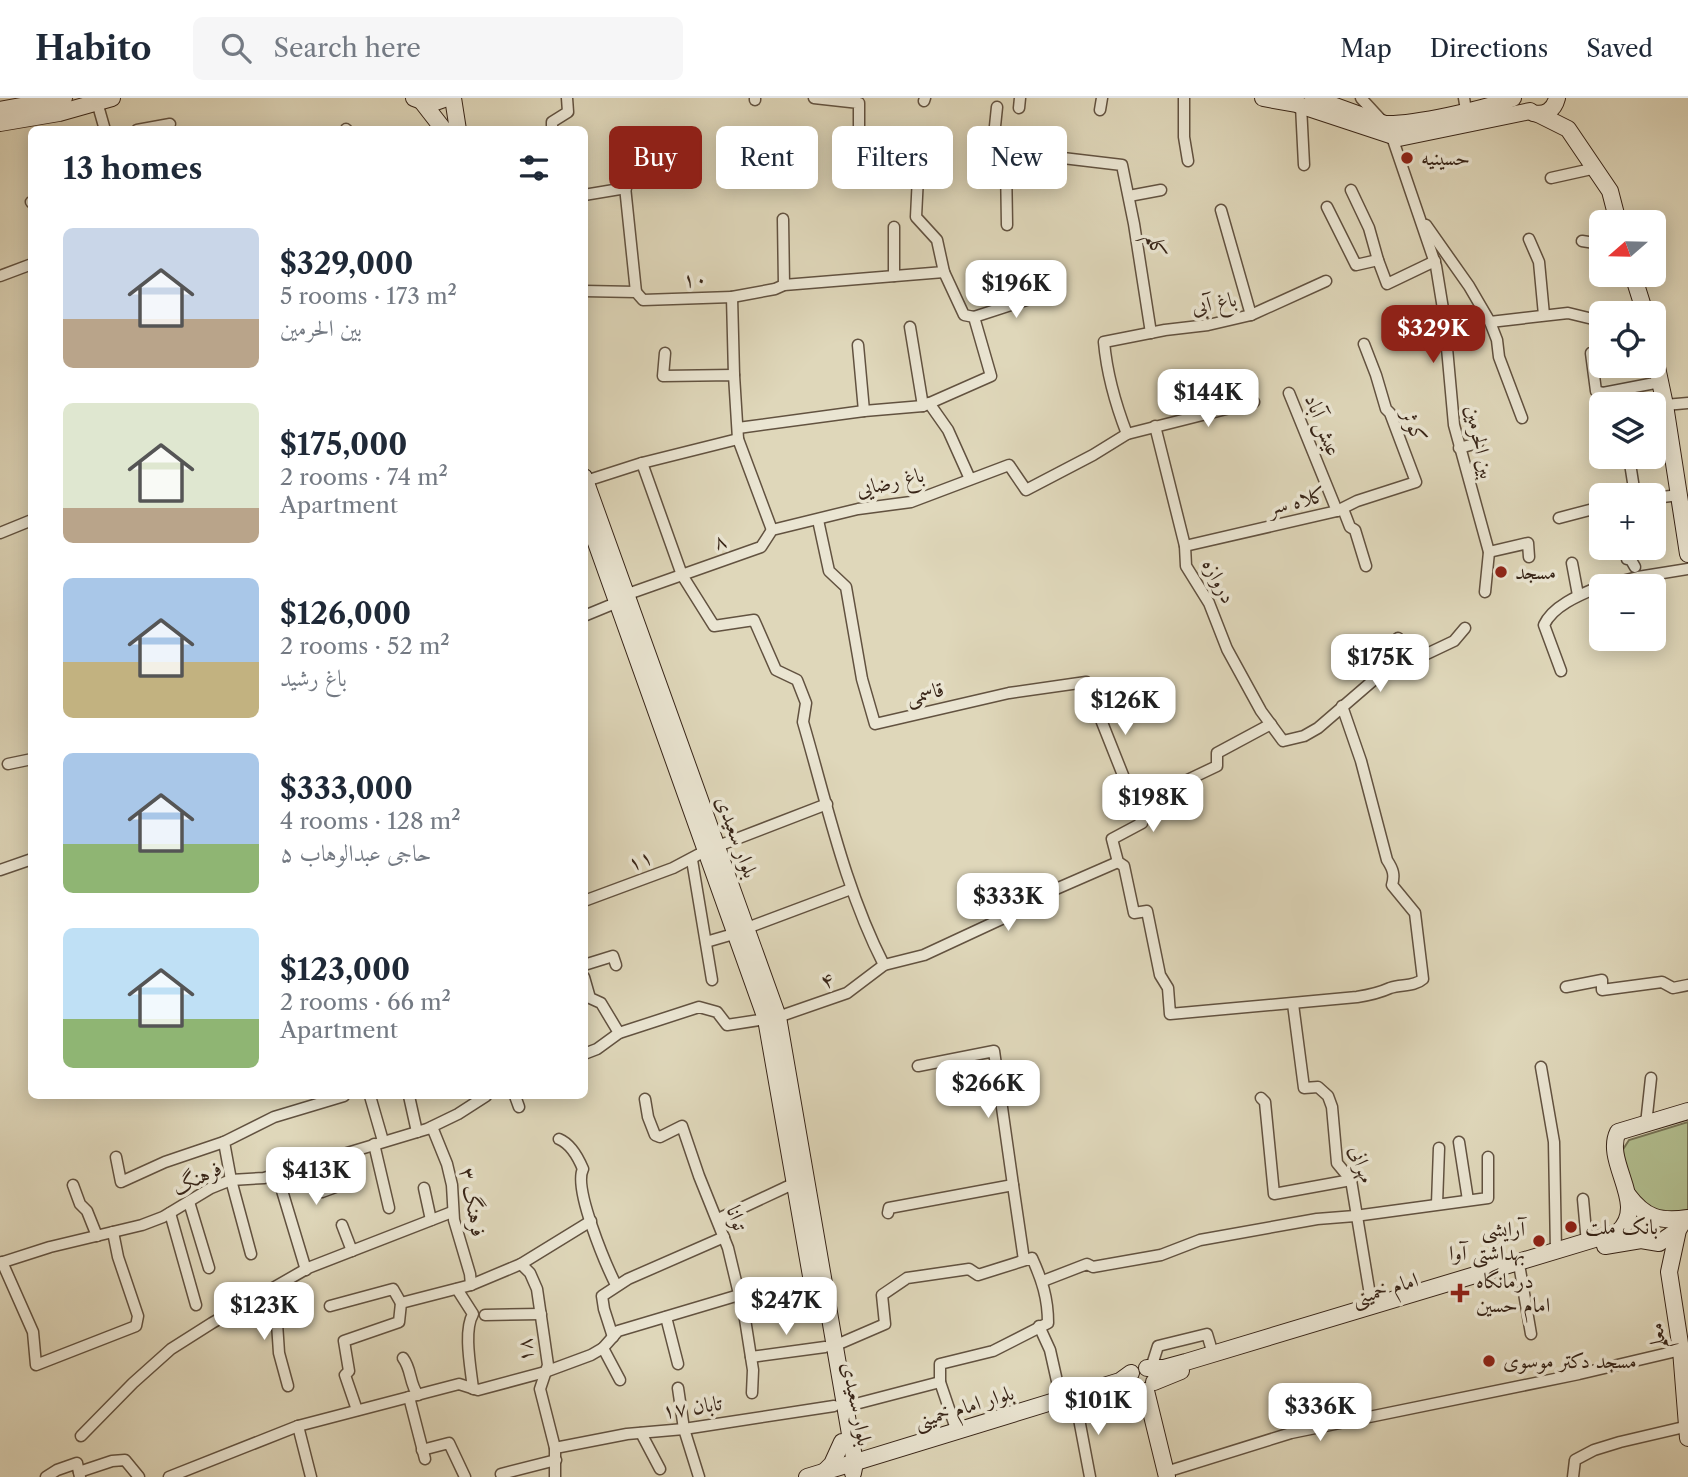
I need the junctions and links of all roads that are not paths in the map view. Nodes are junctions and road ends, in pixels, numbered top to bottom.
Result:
1 (64, 98) edge
2 (447, 98) edge
3 (453, 98) edge
4 (567, 98) edge
5 (814, 98) edge
6 (1102, 98) edge
7 (1184, 98) edge
8 (1263, 98) edge
9 (1362, 98) edge
10 (1513, 98) edge
11 (1557, 99) edge
12 (104, 100) edge
13 (419, 100) edge
14 (1465, 104) edge
15 (1316, 105) edge
16 (997, 107) dead end
17 (1530, 108) edge
18 (0, 110) edge
19 (1100, 110) dead end
20 (0, 123) edge
21 (170, 124) dead end
22 (105, 126) edge
23 (159, 126) edge
24 (441, 126) edge
25 (457, 126) edge
26 (552, 126) edge
27 (995, 126) edge
28 (1568, 129) junction
29 (1388, 131) junction
30 (1067, 158) edge
31 (1188, 161) dead end
32 (1304, 165) dead end
33 (1596, 168) junction
34 (1551, 178) dead end
35 (620, 189) edge
36 (626, 189) edge
37 (1006, 189) edge
38 (1161, 190) dead end
39 (1351, 190) dead end
40 (588, 194) edge
41 (1129, 196) junction
42 (1327, 207) dead end
43 (1221, 210) dead end
44 (1615, 210) edge
45 (1421, 218) junction
46 (783, 219) dead end
47 (1007, 225) dead end
48 (894, 227) dead end
49 (1529, 239) dead end
50 (1582, 241) dead end
51 (1589, 242) edge
52 (1378, 260) junction
53 (1435, 261) junction
54 (28, 266) edge
55 (944, 272) junction
56 (0, 276) edge
57 (894, 276) junction
58 (1326, 281) dead end
59 (784, 285) junction
60 (588, 291) edge
61 (636, 292) junction
62 (1048, 293) dead end
63 (732, 297) junction
64 (1251, 315) junction
65 (1544, 315) junction
66 (974, 317) junction
67 (1589, 318) edge
68 (1490, 322) junction
69 (910, 327) dead end
70 (1151, 333) junction
71 (1364, 344) dead end
72 (858, 345) dead end
73 (665, 353) dead end
74 (734, 375) junction
75 (1594, 378) edge
76 (1659, 378) edge
77 (1660, 382) junction
78 (1662, 392) edge
79 (1289, 393) dead end
80 (1254, 402) dead end
81 (1688, 403) edge
82 (926, 405) junction
83 (1666, 405) edge
84 (864, 411) junction
85 (1522, 418) dead end
86 (1155, 426) junction
87 (738, 434) junction
88 (1127, 434) junction
89 (1478, 443) dead end
90 (1459, 448) junction
91 (1666, 451) edge
92 (642, 463) junction
93 (588, 478) edge
94 (970, 479) junction
95 (1416, 482) joint
96 (588, 491) edge
97 (1682, 499) edge
98 (1340, 510) junction
99 (1589, 510) edge
100 (588, 514) edge
101 (1559, 518) dead end
102 (818, 520) junction
103 (28, 522) edge
104 (596, 524) junction
105 (772, 530) junction
106 (0, 533) edge
107 (1185, 547) junction
108 (1489, 552) junction
109 (1688, 554) edge
110 (1529, 557) dead end
111 (1631, 560) edge
112 (1572, 563) dead end
113 (1366, 566) dead end
114 (1635, 567) dead end
115 (1688, 569) edge
116 (1657, 574) edge
117 (682, 575) junction
118 (1589, 591) edge
119 (1485, 592) dead end
120 (1578, 595) junction
121 (623, 598) junction
122 (588, 614) edge
123 (1465, 628) dead end
124 (1398, 638) dead end
125 (1408, 662) junction
126 (1561, 671) dead end
127 (1342, 706) junction
128 (1271, 724) junction
129 (28, 760) edge
130 (8, 764) dead end
131 (827, 804) junction
132 (1135, 805) junction
133 (713, 848) junction
134 (28, 860) edge
135 (692, 860) junction
136 (1118, 862) junction
137 (0, 870) edge
138 (851, 889) junction
139 (588, 899) edge
140 (742, 931) junction
141 (706, 942) junction
142 (588, 964) edge
143 (616, 965) dead end
144 (884, 965) junction
145 (712, 980) dead end
146 (1688, 985) edge
147 (1566, 986) dead end
148 (588, 992) edge
149 (1293, 1004) junction
150 (772, 1018) junction
151 (618, 1033) junction
152 (588, 1052) edge
153 (918, 1066) dead end
154 (1541, 1066) dead end
155 (1651, 1078) dead end
156 (1261, 1098) dead end
157 (334, 1099) edge
158 (371, 1099) edge
159 (410, 1099) edge
160 (481, 1099) edge
161 (645, 1099) dead end
162 (1688, 1111) edge
163 (1646, 1124) junction
164 (432, 1127) junction
165 (417, 1132) junction
166 (559, 1139) dead end
167 (224, 1142) junction
168 (379, 1142) junction
169 (1459, 1142) dead end
170 (1438, 1148) dead end
171 (116, 1157) dead end
172 (1488, 1157) dead end
173 (313, 1163) junction
174 (277, 1174) junction
175 (231, 1180) junction
176 (1351, 1180) junction
177 (352, 1181) dead end
178 (795, 1183) junction
179 (73, 1185) dead end
180 (1013, 1185) junction
181 (424, 1188) dead end
182 (1583, 1199) dead end
183 (1468, 1200) junction
184 (189, 1202) junction
185 (1628, 1203) junction
186 (1437, 1204) junction
187 (389, 1208) dead end
188 (805, 1210) junction
189 (452, 1212) junction
190 (170, 1213) junction
191 (888, 1213) dead end
192 (1355, 1216) junction
193 (718, 1219) junction
194 (432, 1220) junction
195 (591, 1221) junction
196 (1685, 1223) edge
197 (342, 1225) dead end
198 (113, 1232) junction
199 (97, 1236) junction
200 (724, 1237) junction
201 (1630, 1237) junction
202 (1587, 1243) junction
203 (352, 1251) junction
204 (1556, 1252) junction
205 (251, 1254) dead end
206 (1024, 1260) junction
207 (1, 1263) edge
208 (521, 1264) junction
209 (209, 1268) dead end
210 (306, 1270) junction
211 (1520, 1270) junction
212 (1669, 1272) junction
213 (1043, 1281) junction
214 (471, 1285) junction
215 (616, 1285) junction
216 (457, 1289) junction
217 (268, 1290) junction
218 (739, 1295) junction
219 (401, 1303) junction
220 (196, 1305) dead end
221 (1681, 1305) edge
222 (330, 1306) dead end
223 (1372, 1307) junction
224 (541, 1314) junction
225 (485, 1315) dead end
226 (666, 1317) junction
227 (1039, 1326) junction
228 (1531, 1334) dead end
229 (613, 1336) junction
230 (829, 1347) junction
231 (603, 1348) junction
232 (1681, 1350) junction
233 (751, 1357) junction
234 (403, 1358) dead end
235 (678, 1364) dead end
236 (545, 1372) junction
237 (1144, 1379) junction
238 (620, 1380) dead end
239 (940, 1382) junction
240 (288, 1386) dead end
241 (678, 1388) dead end
242 (473, 1389) junction
243 (752, 1393) dead end
244 (414, 1396) junction
245 (1069, 1401) junction
246 (839, 1406) junction
247 (356, 1410) junction
248 (298, 1426) junction
249 (684, 1429) junction
250 (1688, 1430) edge
251 (957, 1432) junction
252 (641, 1433) junction
253 (81, 1436) dead end
254 (846, 1442) junction
255 (555, 1448) junction
256 (878, 1457) junction
257 (556, 1460) junction
258 (660, 1469) dead end
259 (844, 1470) edge
260 (80, 1474) edge
261 (501, 1474) dead end
262 (1166, 1475) edge
263 (46, 1477) edge
264 (139, 1477) edge
265 (169, 1477) edge
266 (311, 1477) edge
267 (465, 1477) edge
268 (555, 1477) edge
269 (699, 1477) edge
270 (807, 1477) edge
271 (1090, 1477) edge
272 (1573, 1477) edge

1 - 18 main road
2 - 13 main road
3 - 25 main road
4 - 26 street
5 - 55 street
6 - 19 street
7 - 31 street
8 - 15 main road
9 - 29 street
10 - 14 main road
11 - 17 main road
11 - 28 main road
12 - 20 main road
12 - 22 street
13 - 24 main road
14 - 29 main road
15 - 29 main road
15 - 32 street
16 - 27 street
17 - 28 main road
17 - 29 main road
21 - 23 street
28 - 33 main road
29 - 45 street, بین الحرمین
30 - 41 street, کلم
33 - 34 street
33 - 44 main road
35 - 40 street
36 - 61 street
37 - 47 street
38 - 41 street
39 - 52 street
41 - 70 street, کلم
42 - 52 street
43 - 64 street
45 - 53 street, بین الحرمین
45 - 68 street
46 - 59 street
48 - 57 street
49 - 65 street
50 - 51 street
52 - 53 street
53 - 90 street, بین الحرمین
54 - 56 street
55 - 57 street
55 - 66 street
57 - 59 street
58 - 64 street, باغ آبی
59 - 63 street
60 - 61 street, ۱۰
61 - 63 street, ۱۰
62 - 66 street
63 - 74 street, ۱۰
64 - 70 street, باغ آبی
65 - 67 street
65 - 68 street
66 - 82 street
68 - 85 street
69 - 82 street
70 - 88 street, باغ آبی
71 - 95 street, کوثر
72 - 84 street
73 - 74 street
74 - 87 street, ۱۰
75 - 77 street
76 - 77 main road
77 - 78 main road
79 - 98 street, عیش آباد
80 - 86 street
81 - 83 street
82 - 84 street
82 - 94 street
84 - 87 street
86 - 88 street
86 - 107 street, دروازه
87 - 92 street
87 - 105 street, ۱۰
88 - 94 street, باغ رضایی
89 - 90 street
90 - 108 street, بین الحرمین
91 - 97 main road
92 - 93 street
92 - 117 street
94 - 102 street, باغ رضایی
95 - 98 street, کلاه سر
96 - 104 main road, بلوار سعیدی
97 - 109 main road
98 - 107 street, کلاه سر
98 - 113 street, عیش آباد
99 - 101 street
100 - 104 main road, بلوار سعیدی
102 - 105 street, ۸
102 - 132 street, قاسمی
103 - 106 street
104 - 121 main road, بلوار سعیدی
105 - 117 street, ۸
107 - 128 street, دروازه
108 - 110 street
108 - 119 street, بین الحرمین
111 - 114 street
112 - 120 street
115 - 116 street
117 - 121 street, ۸
117 - 131 street
118 - 120 street
120 - 126 street
121 - 122 street, ۸
121 - 133 main road, بلوار سعیدی
123 - 125 street
124 - 125 street
125 - 127 street
127 - 128 street, دروازه
127 - 149 street
128 - 132 street
129 - 130 street
131 - 133 street, ۱۱
131 - 138 street
132 - 136 street
133 - 135 street, ۱۱
133 - 140 main road, بلوار سعیدی
134 - 137 street
135 - 139 street, ۱۱
135 - 141 street
136 - 144 street
136 - 149 street
138 - 140 street
138 - 144 street
140 - 141 street
140 - 150 main road, بلوار سعیدی
141 - 145 street
142 - 143 street
144 - 150 street, ۴
146 - 147 street
148 - 151 street
149 - 176 street, مهرانی
150 - 151 street
150 - 178 main road, بلوار سعیدی
150 - 188 main road, بلوار سعیدی
151 - 152 street
153 - 180 street
154 - 204 street
155 - 163 street
156 - 176 street
157 - 167 street
158 - 168 street
159 - 165 street
160 - 164 street, فرهنگ
161 - 193 street, توانا
162 - 163 main road
163 - 185 main road
164 - 165 street, فرهنگ
164 - 189 street, فرهنگ ۳
165 - 168 street, فرهنگ
166 - 195 street
167 - 171 street
167 - 175 street
168 - 173 street, فرهنگ
168 - 187 street
169 - 183 street
170 - 186 street
172 - 183 street
173 - 174 street, فرهنگ
173 - 177 street
174 - 175 street, فرهنگ
174 - 210 street
175 - 184 street, فرهنگ
175 - 205 street
176 - 192 street, مهرانی
178 - 188 main road, بلوار سعیدی
178 - 193 street
179 - 199 street
180 - 191 street
180 - 206 street
181 - 194 street
182 - 202 street
183 - 186 street
184 - 190 street, فرهنگ
184 - 209 street
185 - 196 main road
185 - 201 main road
186 - 192 street
188 - 230 main road, بلوار سعیدی
189 - 194 street
189 - 214 street, فرهنگ ۳
190 - 198 street, فرهنگ
190 - 220 street
192 - 213 street
192 - 223 street, مهرانی
193 - 200 street, توانا
194 - 203 street
195 - 208 street
195 - 215 street
196 - 201 main road
196 - 212 main road
197 - 203 street
198 - 199 street, فرهنگ
198 - 207 street
199 - 207 street, فرهنگ
200 - 215 street
200 - 218 street, توانا
201 - 202 main road, امام خمینی
201 - 211 main road, امام خمینی
201 - 212 main road
202 - 204 main road, امام خمینی
203 - 210 street
204 - 223 main road, امام خمینی
206 - 213 street
206 - 230 street
208 - 214 street
208 - 224 street, ۱۸
210 - 217 street
211 - 228 street
211 - 237 main road, امام خمینی
212 - 221 main road, معلم
213 - 227 street
214 - 216 street
215 - 229 street
216 - 219 street
216 - 242 street
217 - 240 street
217 - 253 street
218 - 226 street
218 - 233 street, توانا
219 - 222 street
219 - 247 street
221 - 232 main road, معلم
223 - 237 main road, امام خمینی
224 - 225 street
224 - 236 street, ۱۸
226 - 229 street
226 - 235 street
227 - 239 street
227 - 245 street
229 - 231 street
230 - 233 street
230 - 246 main road, بلوار سعیدی
231 - 236 street
231 - 238 street
232 - 250 main road, معلم
232 - 262 street
233 - 243 street, توانا
234 - 244 street
236 - 242 street
236 - 255 street, ۱۸
237 - 245 main road, بلوار امام خمینی
237 - 262 main road
239 - 246 street, تابان ۱۷
239 - 251 street
241 - 249 street
242 - 244 street
244 - 247 street
244 - 267 street
245 - 251 main road, بلوار امام خمینی
245 - 259 main road, بلوار امام خمینی
245 - 271 street
246 - 249 street, تابان ۱۷
246 - 254 main road, بلوار سعیدی
247 - 248 street
248 - 265 street
248 - 266 street
249 - 252 street, تابان ۱۷
249 - 269 street
250 - 272 street
251 - 256 main road, بلوار امام خمینی
252 - 255 street, تابان ۱۷
252 - 258 street
254 - 256 main road
254 - 259 main road, بلوار سعیدی
254 - 259 main road
255 - 257 street, ۱۸
256 - 259 main road, بلوار امام خمینی
257 - 261 street
257 - 268 street, ۱۸
259 - 270 main road, بلوار امام خمینی
260 - 263 street
260 - 264 street

